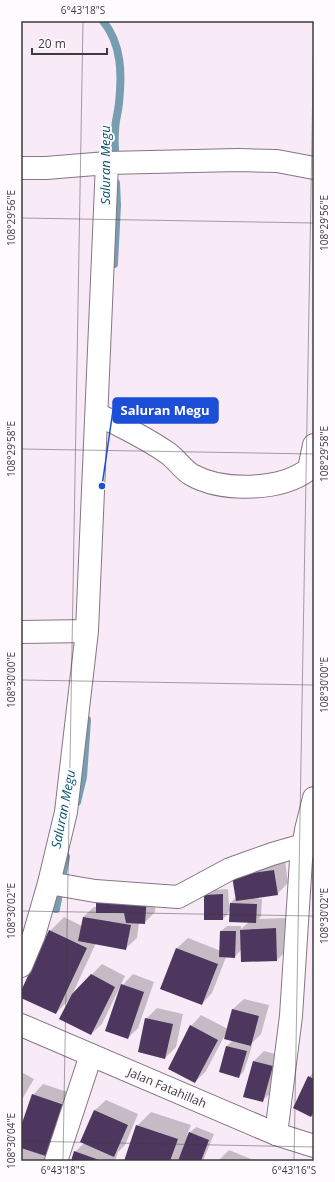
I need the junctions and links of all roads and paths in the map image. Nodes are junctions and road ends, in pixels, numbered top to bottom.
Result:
1 (112, 163) junction
2 (21, 168) edge
3 (314, 168) edge
4 (106, 418) junction
5 (314, 445) edge
6 (87, 631) junction
7 (21, 632) edge
8 (314, 798) edge
9 (302, 845) junction
10 (57, 884) junction
11 (21, 966) edge
12 (21, 1025) edge
13 (91, 1055) junction
14 (276, 1134) junction
15 (314, 1146) edge
16 (56, 1161) edge

1 - 2 street
1 - 3 street
1 - 4 street
4 - 5 street
4 - 6 street
6 - 7 street
6 - 10 street
8 - 9 street
9 - 10 street
9 - 14 street
10 - 11 street
12 - 13 street, Jalan Fatahillah
13 - 14 street, Jalan Fatahillah
13 - 16 street
14 - 15 street, Jalan Fatahillah

